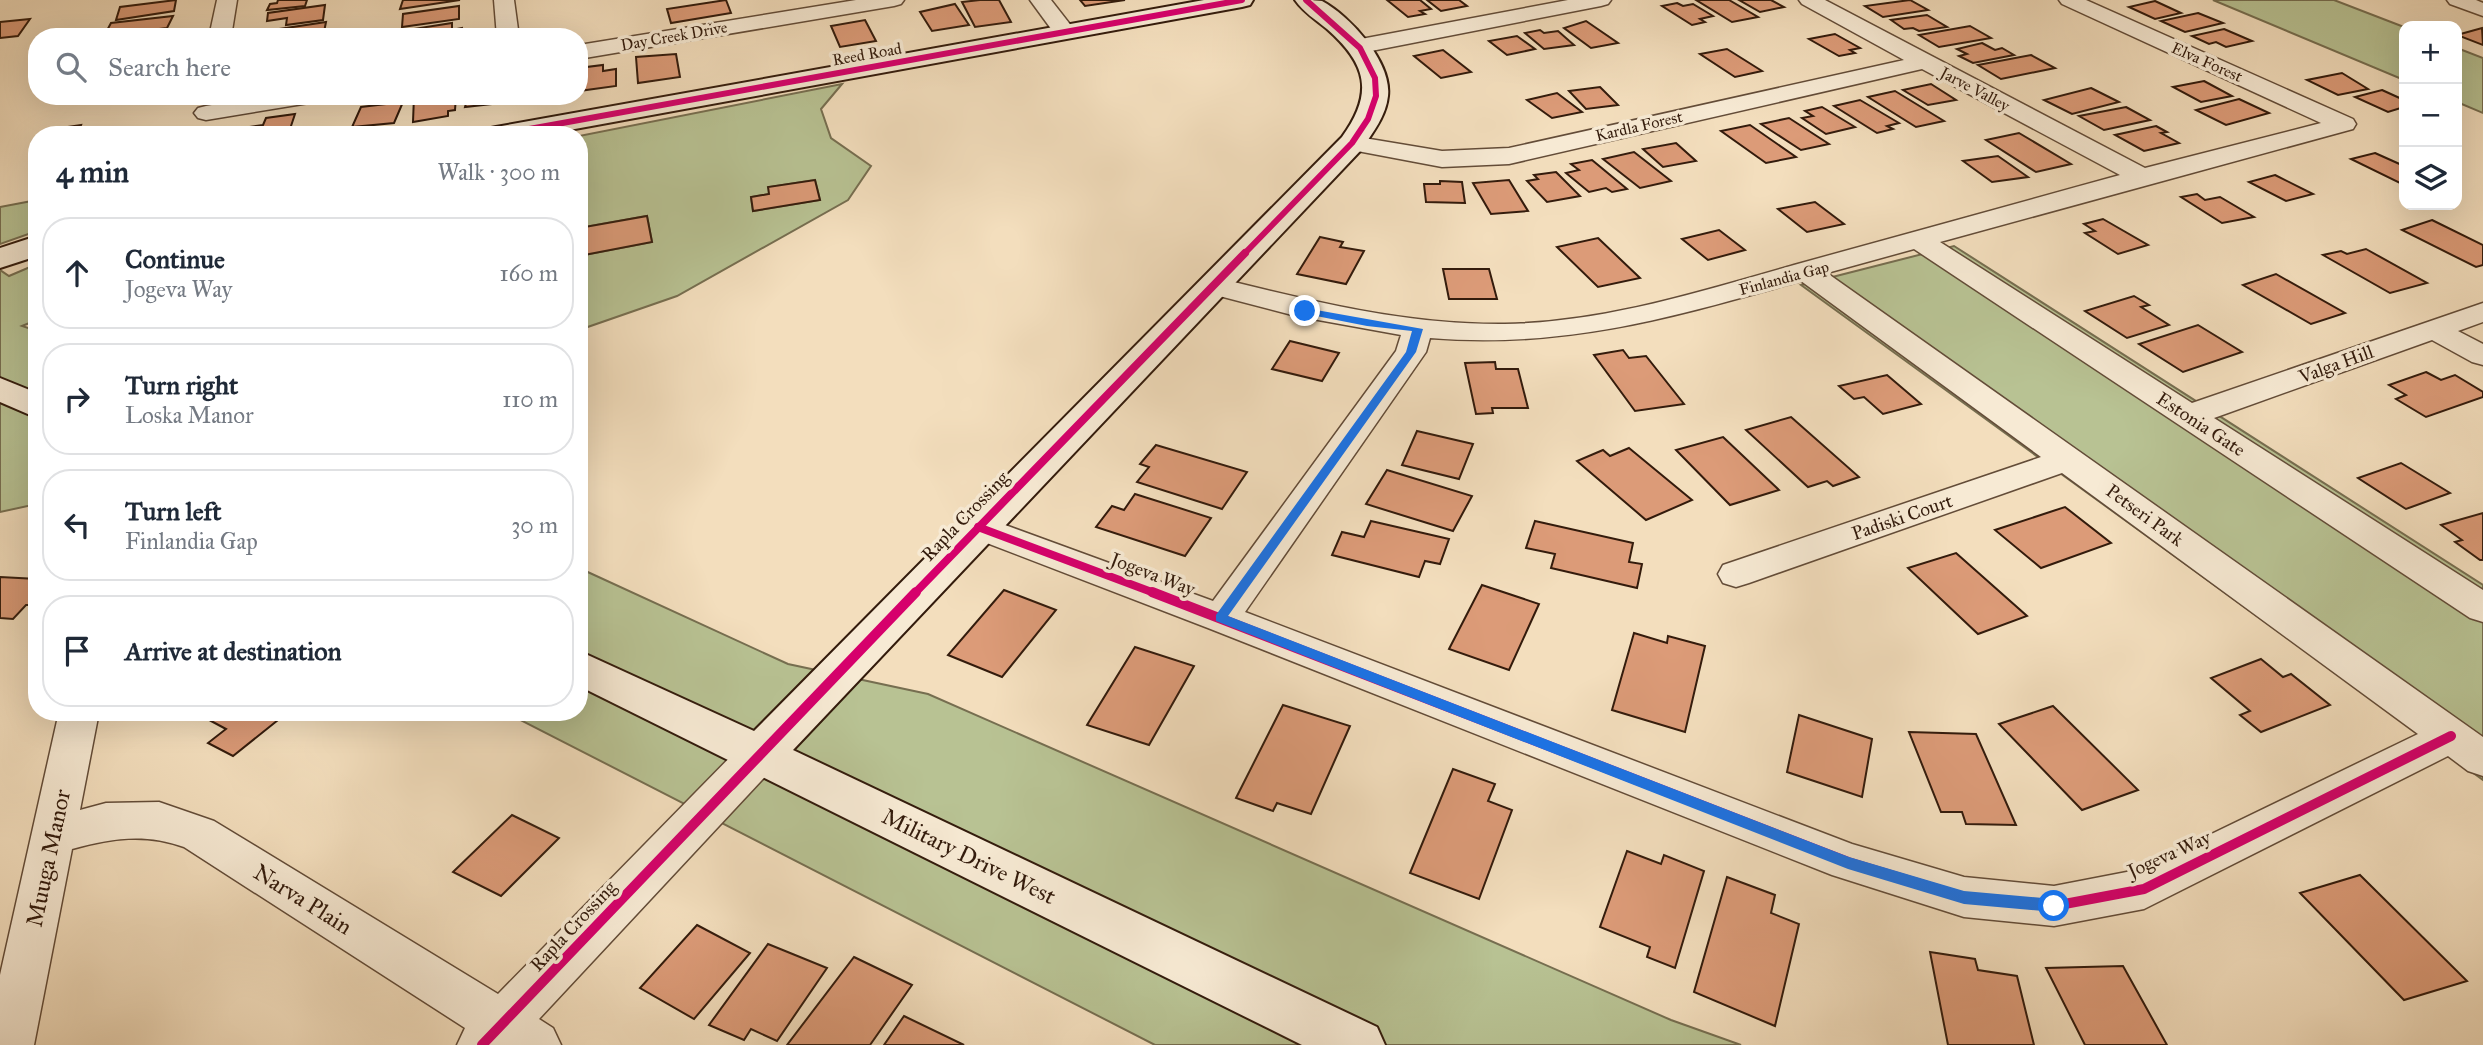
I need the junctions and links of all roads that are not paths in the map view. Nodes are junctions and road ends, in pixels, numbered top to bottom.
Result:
1 (227, 0) edge
2 (505, 0) edge
3 (894, 0) edge
4 (1040, 0) edge
5 (1242, 0) edge
6 (1306, 0) edge
7 (1601, 0) edge
8 (1809, 0) edge
9 (2069, 0) edge
10 (2457, 0) edge
11 (775, 9) edge
12 (2483, 10) edge
13 (222, 28) edge
14 (507, 28) edge
15 (1065, 32) junction
16 (1361, 47) junction
17 (588, 50) edge
18 (1923, 62) junction
19 (260, 105) edge
20 (206, 115) edge
21 (2344, 124) joint
22 (546, 126) edge
23 (1352, 143) junction
24 (2143, 177) junction
25 (1920, 241) junction
26 (28, 248) edge
27 (0, 259) edge
28 (1807, 272) junction
29 (1214, 286) junction
30 (2483, 312) edge
31 (1418, 329) junction
32 (2433, 329) junction
33 (2483, 356) edge
34 (0, 389) edge
35 (28, 403) edge
36 (2188, 416) junction
37 (2068, 459) junction
38 (978, 527) junction
39 (1736, 574) dead end
40 (2483, 608) edge
41 (1220, 618) junction
42 (588, 671) edge
43 (77, 721) edge
44 (2467, 748) edge
45 (760, 754) junction
46 (51, 836) junction
47 (507, 1038) edge
48 (9, 1045) edge
49 (1358, 1045) edge

1 - 13 street
2 - 14 street
3 - 11 street, Day Creek Drive
4 - 15 street
5 - 15 street, Reed Road
6 - 16 street, Rapla Crossing
7 - 16 street
8 - 18 street, Jarve Valley
9 - 21 street, Elva Forest
10 - 12 street
11 - 17 street, Day Creek Drive
15 - 22 street, Reed Road
16 - 23 street, Rapla Crossing
18 - 23 street, Kardla Forest
18 - 24 street, Jarve Valley
19 - 20 street
21 - 24 street, Finlandia Gap
23 - 29 street, Rapla Crossing
24 - 25 street, Finlandia Gap
25 - 28 street, Finlandia Gap
25 - 36 street, Estonia Gate
26 - 27 street
28 - 31 street, Finlandia Gap
28 - 37 street, Petseri Park
29 - 31 street, Finlandia Gap
29 - 38 street, Rapla Crossing
30 - 32 street, Valga Hill
31 - 41 street
32 - 33 street
32 - 36 street, Valga Hill
34 - 35 street
36 - 40 street, Estonia Gate
37 - 39 street, Padiski Court
37 - 44 street, Petseri Park
38 - 41 street, Jogeva Way
38 - 45 street, Rapla Crossing
41 - 44 street, Jogeva Way
42 - 45 street, Military Drive West
43 - 46 street, Muuga Manor
45 - 47 street, Rapla Crossing
45 - 49 street, Military Drive West
46 - 47 street, Narva Plain
46 - 48 street, Muuga Manor

